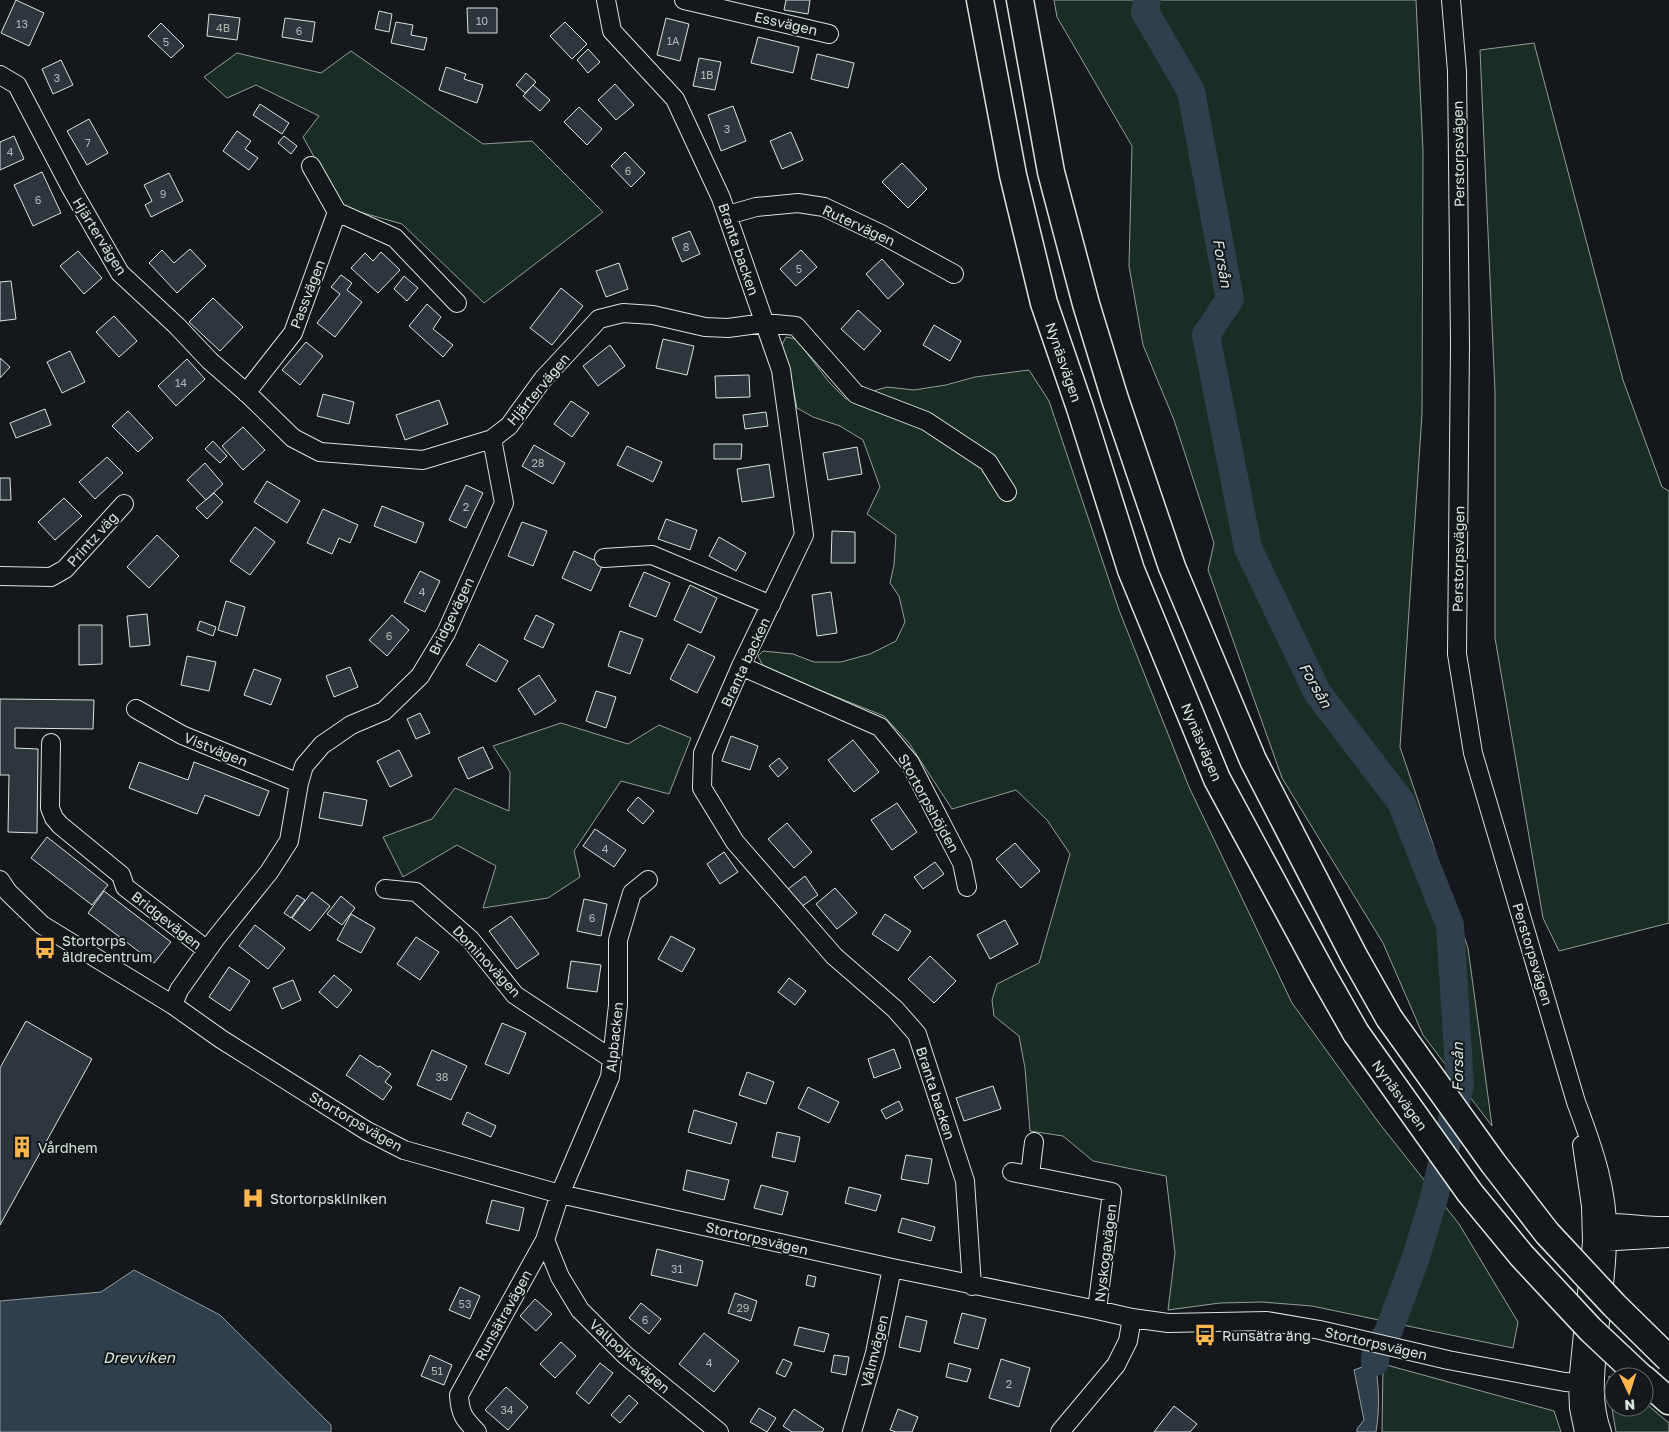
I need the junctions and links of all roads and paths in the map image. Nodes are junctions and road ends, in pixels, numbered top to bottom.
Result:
1 (606, 0) edge
2 (684, 0) edge
3 (980, 0) edge
4 (1020, 0) edge
5 (1451, 0) edge
6 (829, 34) dead end
7 (0, 75) edge
8 (310, 166) dead end
9 (337, 212) junction
10 (728, 215) junction
11 (954, 274) dead end
12 (457, 302) dead end
13 (765, 323) junction
14 (246, 393) junction
15 (492, 438) junction
16 (1007, 492) dead end
17 (124, 504) dead end
18 (604, 558) dead end
19 (0, 576) edge
20 (771, 605) junction
21 (741, 666) junction
22 (136, 709) dead end
23 (51, 743) dead end
24 (299, 783) junction
25 (0, 880) edge
26 (648, 880) dead end
27 (967, 887) dead end
28 (385, 889) dead end
29 (207, 950) junction
30 (173, 1004) junction
31 (612, 1059) junction
32 (1034, 1142) dead end
33 (1012, 1172) dead end
34 (1030, 1175) junction
35 (560, 1194) junction
36 (1599, 1223) junction
37 (1669, 1226) edge
38 (1669, 1238) edge
39 (545, 1240) junction
40 (1600, 1242) junction
41 (892, 1268) junction
42 (972, 1286) junction
43 (1097, 1310) junction
44 (1132, 1318) junction
45 (1669, 1359) edge
46 (1631, 1367) edge
47 (1586, 1384) junction
48 (477, 1432) edge
49 (719, 1432) edge
50 (852, 1432) edge
51 (1060, 1432) edge
52 (1584, 1432) edge
53 (1602, 1432) edge

1 - 10 street, Branta backen
2 - 6 street, Essvägen
3 - 46 highway, Nynäsvägen, bridge
4 - 45 highway, bridge
5 - 36 street, Perstorpsvägen
7 - 14 street, Hjärtervägen
8 - 9 street
9 - 12 street
9 - 14 street, Passvägen
10 - 11 street, Rutervägen
10 - 13 street, Branta backen
13 - 15 street, Hjärtervägen
13 - 16 street, Hjärtervägen
13 - 20 street, Branta backen
14 - 15 street, Hjärtervägen
15 - 24 street, Bridgevägen
17 - 19 street, Printz väg
18 - 20 street
20 - 21 street, Branta backen
21 - 27 street, Stortorpshöjden
21 - 42 street, Branta backen
22 - 24 street, Vistvägen
23 - 29 street, Bridgevägen
24 - 29 street, Bridgevägen
25 - 30 street, Stortorpsvägen
26 - 31 street, Alpbacken
28 - 31 street, Dominovägen
29 - 30 street, Bridgevägen
30 - 35 street, Stortorpsvägen
31 - 35 street, Alpbacken
32 - 34 street
33 - 34 street, Nyskogavägen
34 - 43 street, Nyskogavägen
35 - 39 street, Runsätravägen
35 - 41 street, Stortorpsvägen
36 - 37 street
36 - 40 street, Perstorpsvägen
38 - 40 street
39 - 48 street, Runsätravägen
39 - 49 street, Vallpojksvägen
40 - 47 street, Perstorpsvägen
41 - 42 street, Stortorpsvägen
41 - 50 street, Vålmvägen
42 - 43 street, Stortorpsvägen
43 - 44 street, Stortorpsvägen
44 - 47 street, Stortorpsvägen
44 - 51 street
47 - 52 street, Perstorpsvägen
47 - 53 street, Perstorpsvägen

